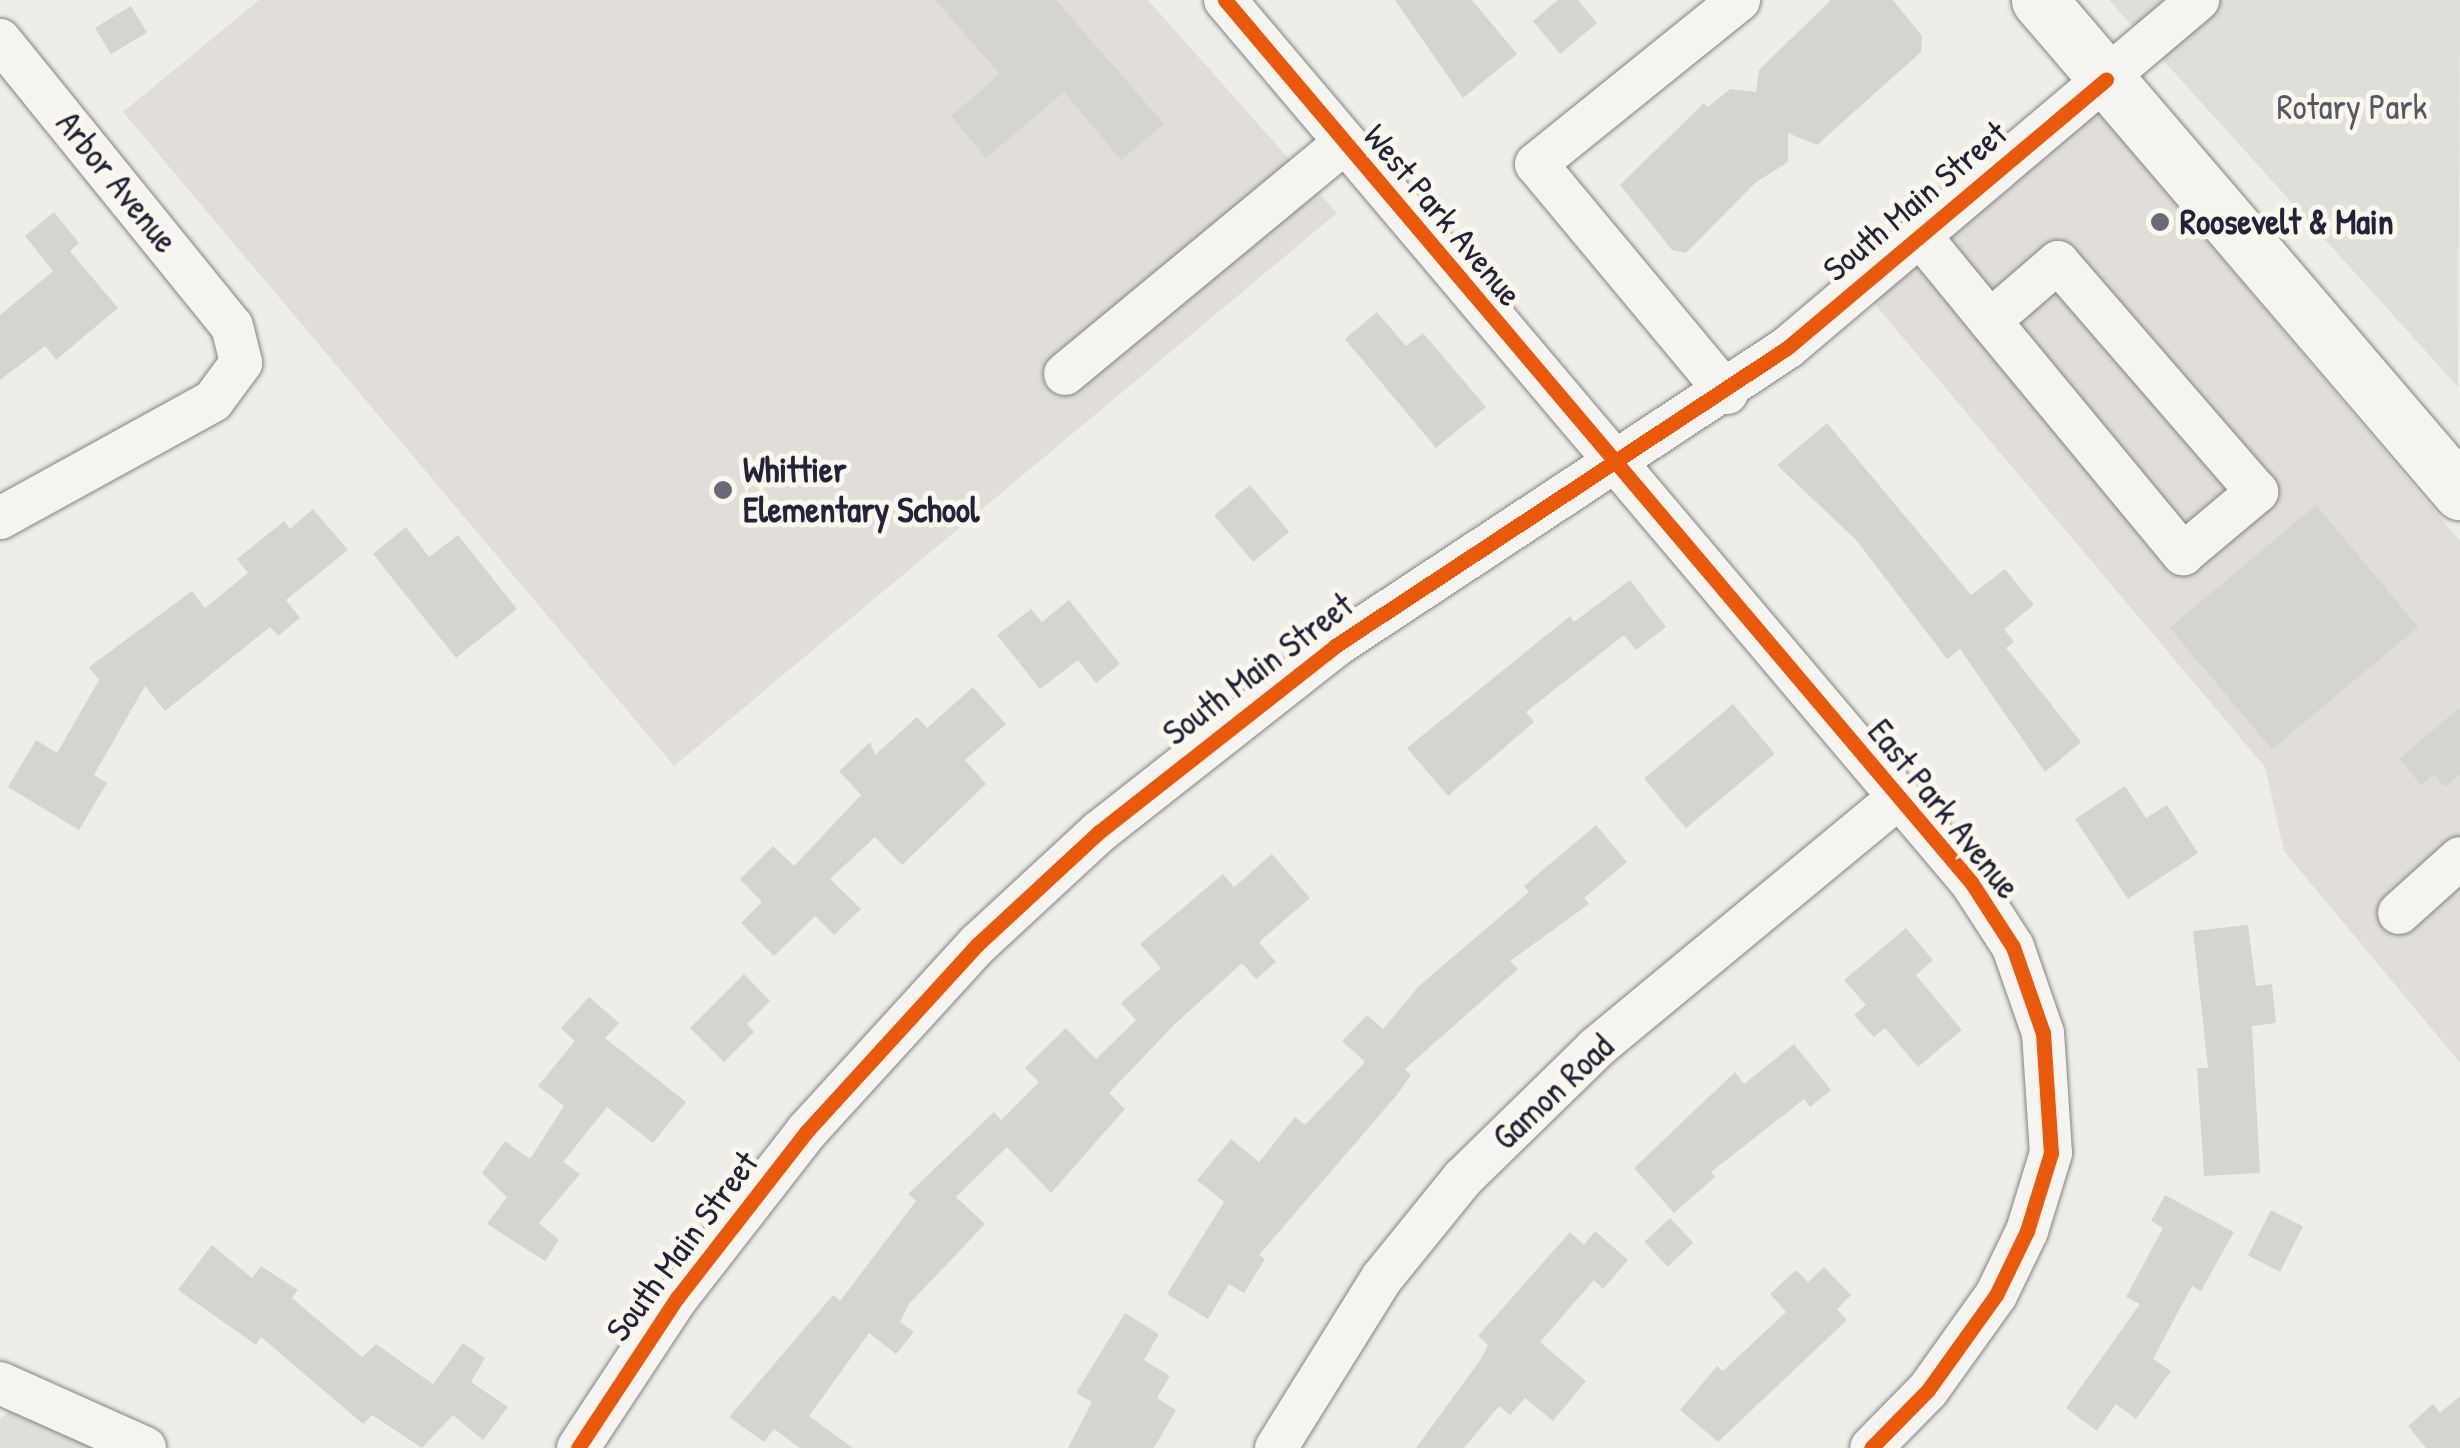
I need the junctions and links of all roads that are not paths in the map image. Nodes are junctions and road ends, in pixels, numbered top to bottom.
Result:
1 (1226, 0) edge
2 (1739, 0) edge
3 (2038, 0) edge
4 (2198, 0) edge
5 (0, 40) edge
6 (2106, 78) junction
7 (1344, 143) junction
8 (1922, 237) junction
9 (1990, 321) junction
10 (1065, 374) dead end
11 (1727, 393) junction
12 (1614, 468) junction
13 (2460, 492) edge
14 (0, 518) edge
15 (1898, 798) junction
16 (2460, 858) edge
17 (2399, 913) dead end
18 (0, 1383) edge
19 (145, 1448) edge
20 (578, 1448) edge
21 (1276, 1448) edge
22 (1871, 1448) edge

1 - 7 street, West Park Avenue
2 - 11 street
3 - 6 main road
4 - 6 street, South Main Street
5 - 14 street, Arbor Avenue
6 - 8 street, South Main Street
6 - 13 main road
7 - 10 street
7 - 12 street, West Park Avenue
8 - 9 street
8 - 11 street, South Main Street
9 - 9 street
11 - 12 street, South Main Street
12 - 15 street, East Park Avenue
12 - 20 street, South Main Street
15 - 21 street, Gamon Road
15 - 22 street, East Park Avenue
16 - 17 street
18 - 19 street

